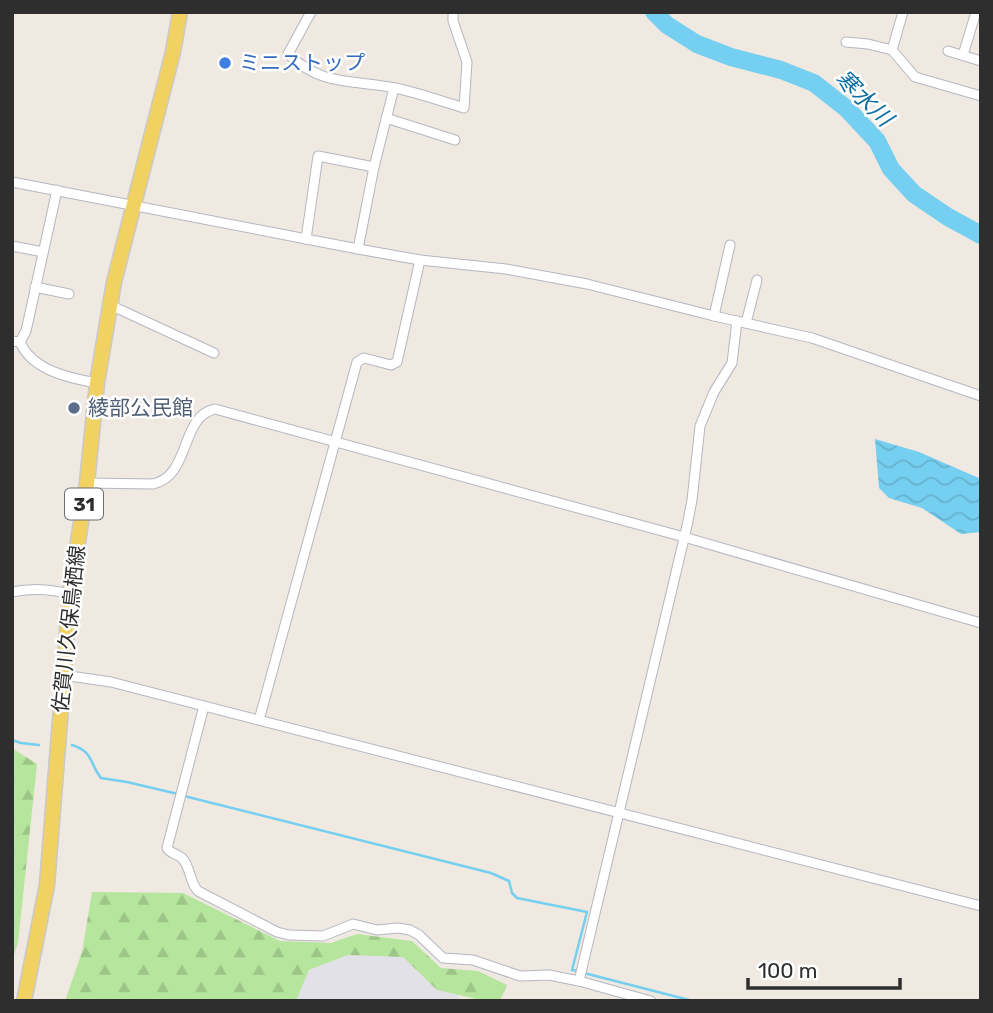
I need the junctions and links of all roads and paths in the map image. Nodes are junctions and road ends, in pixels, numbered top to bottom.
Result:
1 (180, 12) edge
2 (311, 12) edge
3 (453, 12) edge
4 (903, 12) edge
5 (976, 12) edge
6 (846, 42) dead end
7 (892, 50) junction
8 (948, 51) dead end
9 (963, 55) junction
10 (981, 61) edge
11 (394, 88) junction
12 (981, 96) edge
13 (387, 118) junction
14 (455, 140) dead end
15 (374, 167) junction
16 (12, 182) edge
17 (57, 190) junction
18 (133, 204) junction
19 (306, 239) junction
20 (730, 245) dead end
21 (12, 246) edge
22 (358, 249) junction
23 (43, 252) junction
24 (420, 260) junction
25 (757, 280) dead end
26 (35, 287) junction
27 (69, 294) dead end
28 (110, 305) junction
29 (714, 316) junction
30 (741, 322) junction
31 (16, 342) edge
32 (214, 353) dead end
33 (97, 383) junction
34 (981, 396) edge
35 (335, 442) junction
36 (87, 483) junction
37 (684, 537) junction
38 (12, 592) edge
39 (70, 594) junction
40 (981, 623) edge
41 (63, 675) junction
42 (204, 706) junction
43 (259, 720) junction
44 (620, 814) junction
45 (981, 906) edge
46 (579, 981) junction
47 (24, 1001) edge
48 (650, 1001) edge

1 - 18 main road, 佐賀川久保鳥栖線 / 31
2 - 11 street
3 - 11 street
4 - 7 street
5 - 9 street
6 - 7 street
7 - 12 street
8 - 9 street
9 - 10 street
11 - 13 street
13 - 14 street
13 - 15 street
15 - 19 street
15 - 22 street
16 - 17 street
17 - 18 street
17 - 23 street
18 - 19 street
18 - 28 main road, 佐賀川久保鳥栖線 / 31
19 - 22 street
20 - 29 street
21 - 23 street
22 - 24 street
23 - 26 street
24 - 29 street
24 - 35 street
25 - 30 street
26 - 27 street
26 - 31 street
28 - 32 street
28 - 33 main road, 佐賀川久保鳥栖線 / 31
29 - 30 street
30 - 34 street
30 - 37 street
31 - 33 street
33 - 36 main road, 佐賀川久保鳥栖線 / 31
35 - 36 street
35 - 37 street
35 - 43 street
36 - 39 main road, 佐賀川久保鳥栖線 / 31
37 - 40 street
37 - 44 street
38 - 39 street
39 - 41 main road, 佐賀川久保鳥栖線 / 31
41 - 42 street
41 - 47 main road, 佐賀川久保鳥栖線 / 31
42 - 43 street
42 - 46 street
43 - 44 street
44 - 45 street
44 - 46 street
46 - 48 street

